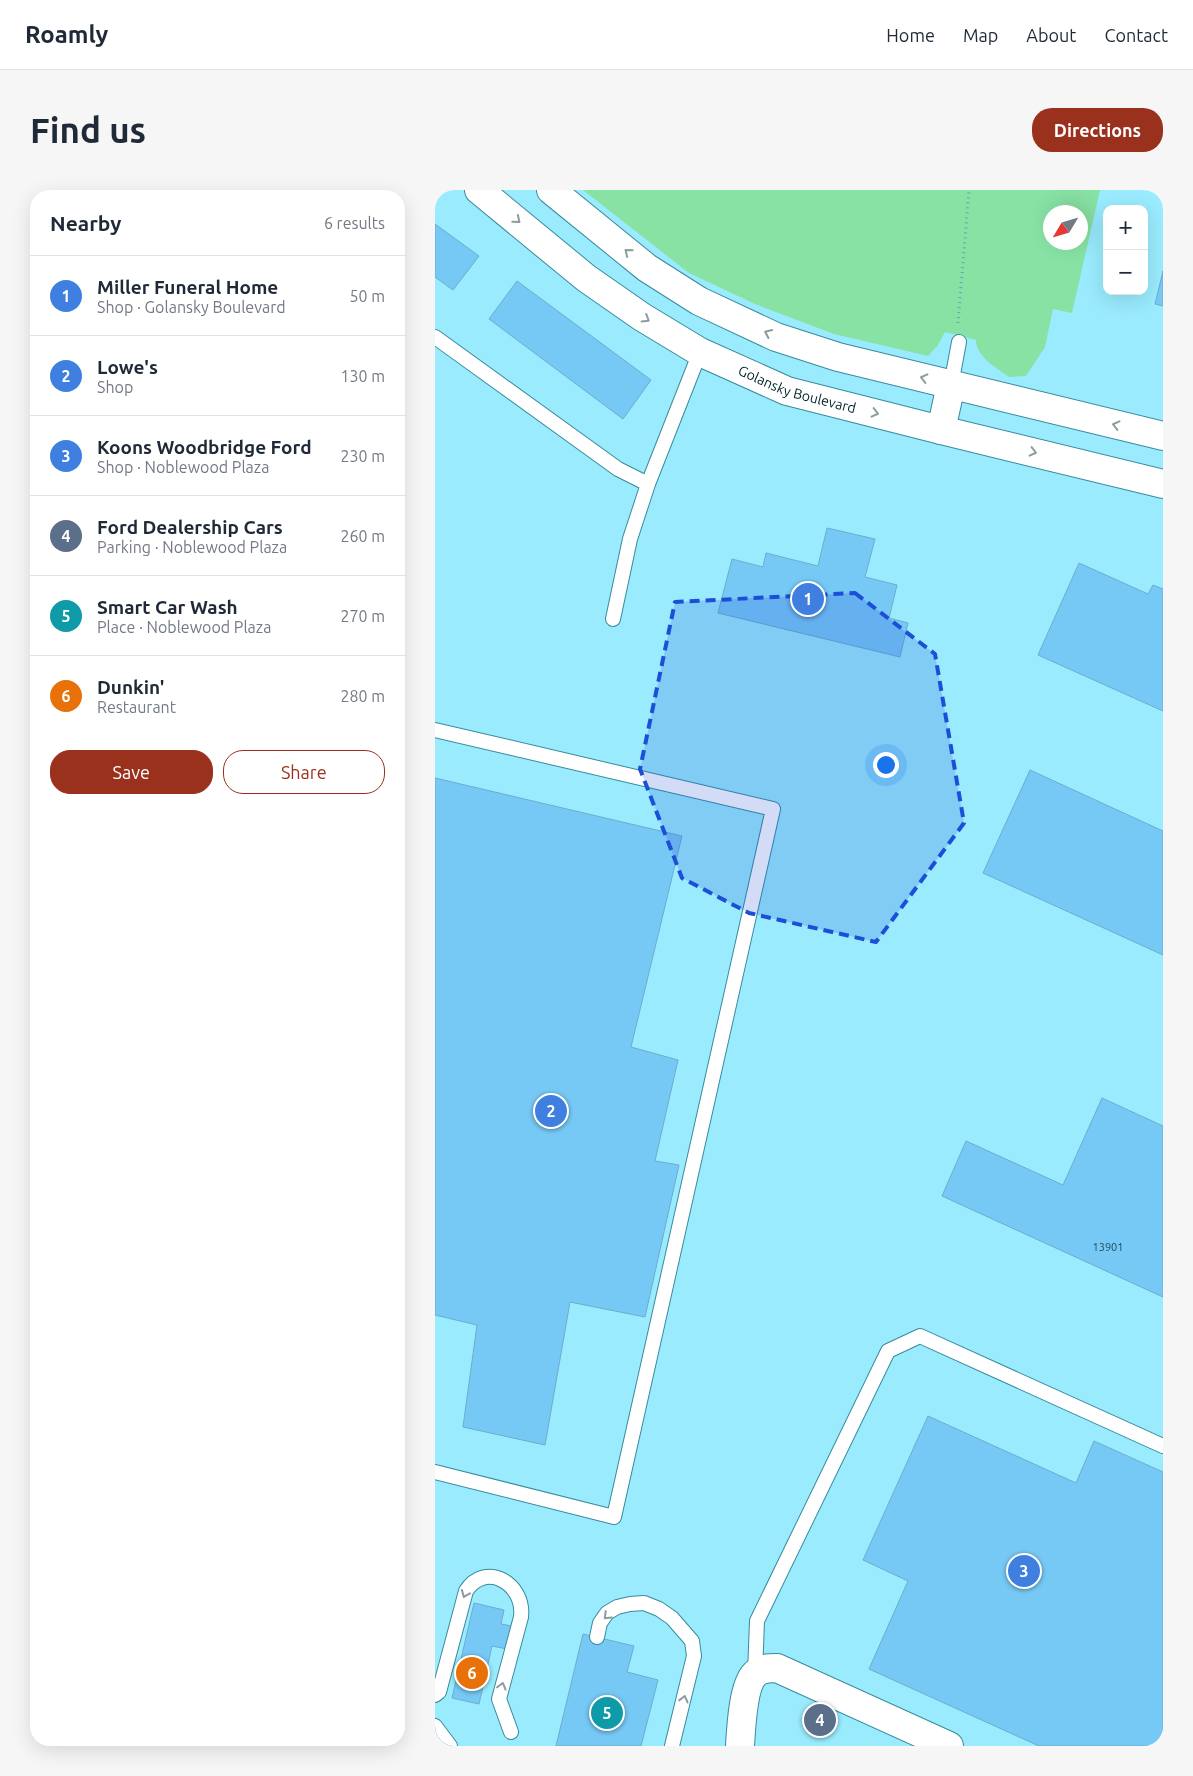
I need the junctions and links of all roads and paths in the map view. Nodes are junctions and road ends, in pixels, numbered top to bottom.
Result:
1 (479, 190) edge
2 (551, 190) edge
3 (969, 190) edge
4 (435, 336) edge
5 (959, 342) joint
6 (700, 352) junction
7 (951, 385) junction
8 (941, 430) junction
9 (1163, 436) edge
10 (648, 484) junction
11 (1163, 484) edge
12 (613, 619) dead end
13 (435, 730) edge
14 (1163, 1446) edge
15 (435, 1472) edge
16 (597, 1637) dead end
17 (755, 1674) junction
18 (435, 1694) edge
19 (435, 1726) edge
20 (511, 1732) dead end
21 (450, 1746) edge
22 (672, 1746) edge
23 (740, 1746) edge
24 (949, 1746) edge

1 -> 6 street, Golansky Boulevard
7 -> 2 street
3 - 5 path
4 - 10 lane
5 - 7 lane
6 -> 8 street, Golansky Boulevard
6 - 10 lane
7 - 8 street
9 -> 7 street
8 -> 11 street, Golansky Boulevard
10 - 12 lane
13 - 15 lane
14 - 17 lane
22 -> 16 lane
17 - 23 street
17 - 24 street
20 -> 18 lane
19 - 21 lane

